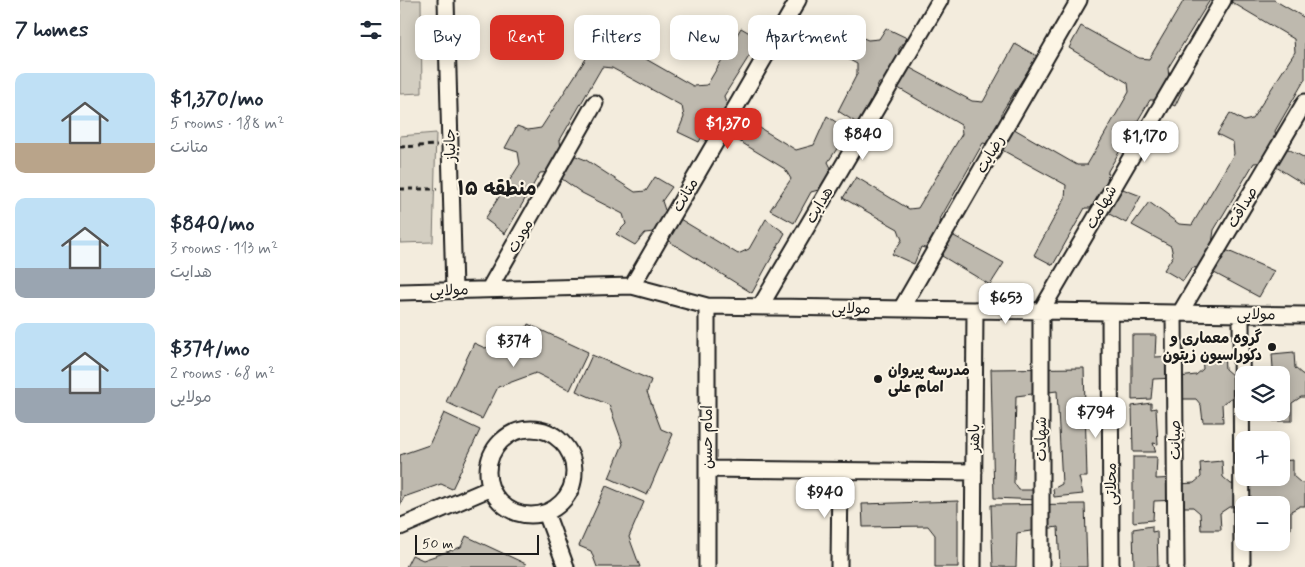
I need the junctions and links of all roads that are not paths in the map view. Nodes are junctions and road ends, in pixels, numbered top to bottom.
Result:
1 (446, 0) edge
2 (798, 0) edge
3 (940, 0) edge
4 (1079, 0) edge
5 (1223, 0) edge
6 (1305, 102) edge
7 (595, 104) dead end
8 (632, 286) junction
9 (489, 289) junction
10 (454, 290) junction
11 (400, 292) edge
12 (707, 306) junction
13 (760, 307) junction
14 (901, 309) junction
15 (976, 310) junction
16 (1040, 311) junction
17 (1110, 312) junction
18 (1177, 313) junction
19 (1241, 314) junction
20 (1305, 315) edge
21 (707, 469) junction
22 (840, 471) junction
23 (974, 472) junction
24 (491, 488) junction
25 (546, 513) junction
26 (400, 527) edge
27 (566, 567) edge
28 (707, 567) edge
29 (839, 567) edge
30 (973, 567) edge
31 (1041, 567) edge
32 (1111, 567) edge
33 (1176, 567) edge
34 (1242, 567) edge

1 - 10 street, جانباز
2 - 8 street, متانت
3 - 13 street, هدایت
4 - 14 street, رضایت
5 - 16 street, شهامت
6 - 18 street, صداقت
7 - 9 street, مودت
8 - 9 street, مولايی
8 - 12 street, مولايی
9 - 10 street, مولايی
10 - 11 street, مولايی
12 - 13 street, مولايی
12 - 21 street, امام حسن
13 - 14 street, مولايی
14 - 15 street, مولايی
15 - 16 street, مولايی
15 - 23 street, باهنر
16 - 17 street, مولايی
16 - 31 street, شهادت
17 - 18 street, مولايی
17 - 32 street, محلاتی
18 - 19 street, مولايی
18 - 33 street, صیانت
19 - 20 street, مولايی
19 - 34 street
21 - 22 street
21 - 28 street, امام حسن
22 - 23 street
22 - 29 street
23 - 30 street, باهنر
24 - 25 street
24 - 25 street
24 - 26 street
25 - 27 street

